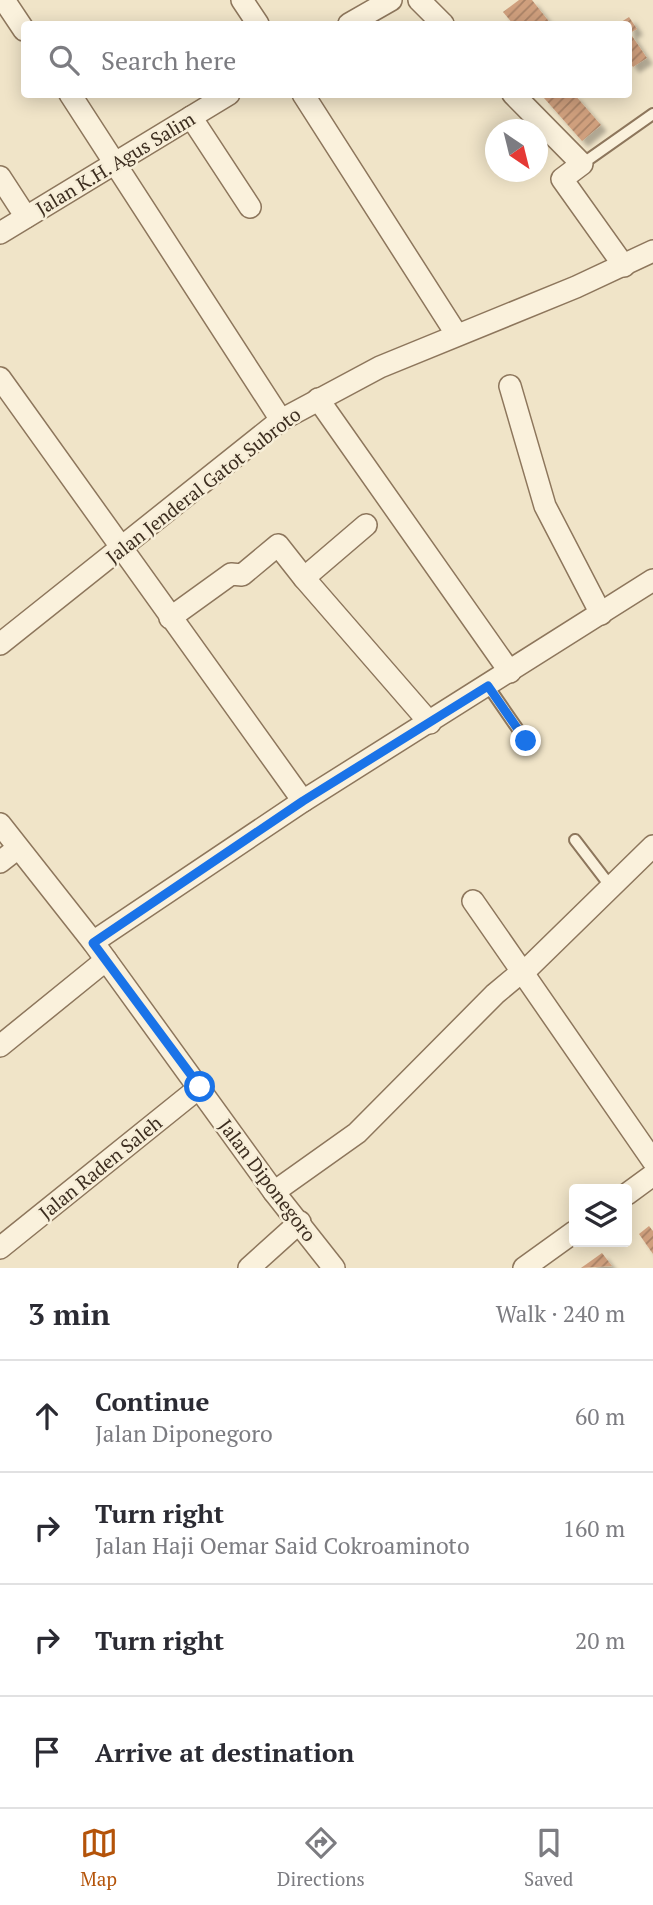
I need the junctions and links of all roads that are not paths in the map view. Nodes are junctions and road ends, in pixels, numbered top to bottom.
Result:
1 (4, 0) edge
2 (242, 0) edge
3 (390, 0) edge
4 (419, 0) edge
5 (256, 21) edge
6 (354, 21) edge
7 (440, 21) edge
8 (21, 26) edge
9 (73, 98) edge
10 (222, 98) edge
11 (306, 98) edge
12 (517, 98) edge
13 (653, 114) edge
14 (191, 117) junction
15 (116, 161) junction
16 (582, 164) junction
17 (0, 177) edge
18 (250, 207) dead end
19 (26, 218) junction
20 (0, 233) edge
21 (653, 251) edge
22 (624, 266) junction
23 (457, 335) junction
24 (0, 378) edge
25 (510, 386) dead end
26 (318, 399) junction
27 (281, 420) junction
28 (366, 525) dead end
29 (120, 548) junction
30 (304, 578) junction
31 (653, 580) edge
32 (601, 614) junction
33 (170, 618) junction
34 (0, 644) edge
35 (510, 672) junction
36 (488, 686) junction
37 (430, 723) junction
38 (526, 741) dead end
39 (303, 801) junction
40 (0, 824) edge
41 (575, 840) dead end
42 (653, 846) edge
43 (18, 848) junction
44 (0, 862) edge
45 (611, 887) junction
46 (473, 901) dead end
47 (99, 951) junction
48 (523, 973) junction
49 (0, 1046) edge
50 (200, 1087) junction
51 (653, 1161) edge
52 (653, 1175) edge
53 (632, 1190) edge
54 (274, 1192) junction
55 (300, 1222) junction
56 (569, 1236) edge
57 (0, 1248) edge
58 (249, 1268) edge
59 (334, 1268) edge
60 (524, 1268) edge

1 - 8 street
2 - 5 street
3 - 6 street
4 - 7 street
9 - 15 street
10 - 14 street, Jalan K.H. Agus Salim
11 - 23 street
12 - 16 street
13 - 16 lane
14 - 15 street, Jalan K.H. Agus Salim
14 - 18 street
15 - 19 street, Jalan K.H. Agus Salim
15 - 27 street
16 - 22 street
17 - 19 street
19 - 20 street, Jalan K.H. Agus Salim
21 - 22 street, Jalan Jenderal Gatot Subroto
22 - 23 street, Jalan Jenderal Gatot Subroto
23 - 26 street, Jalan Jenderal Gatot Subroto
24 - 29 street
25 - 32 street
26 - 27 street, Jalan Jenderal Gatot Subroto
26 - 35 street
27 - 29 street, Jalan Jenderal Gatot Subroto
28 - 30 street
29 - 33 street
29 - 34 street, Jalan Jenderal Gatot Subroto
30 - 33 street
30 - 37 street
31 - 32 street
32 - 35 street
33 - 39 street
35 - 36 street
36 - 37 street
36 - 38 lane
37 - 39 street
39 - 47 street
40 - 43 street, Jalan Diponegoro
41 - 45 lane
42 - 45 street
43 - 44 street
43 - 47 street, Jalan Diponegoro
45 - 48 street
46 - 48 street
47 - 49 street
47 - 50 street, Jalan Diponegoro
48 - 51 street
48 - 54 street
50 - 54 street, Jalan Diponegoro
50 - 57 street, Jalan Raden Saleh
52 - 53 street
54 - 55 street, Jalan Diponegoro
55 - 58 street
55 - 59 street, Jalan Diponegoro
56 - 60 street

